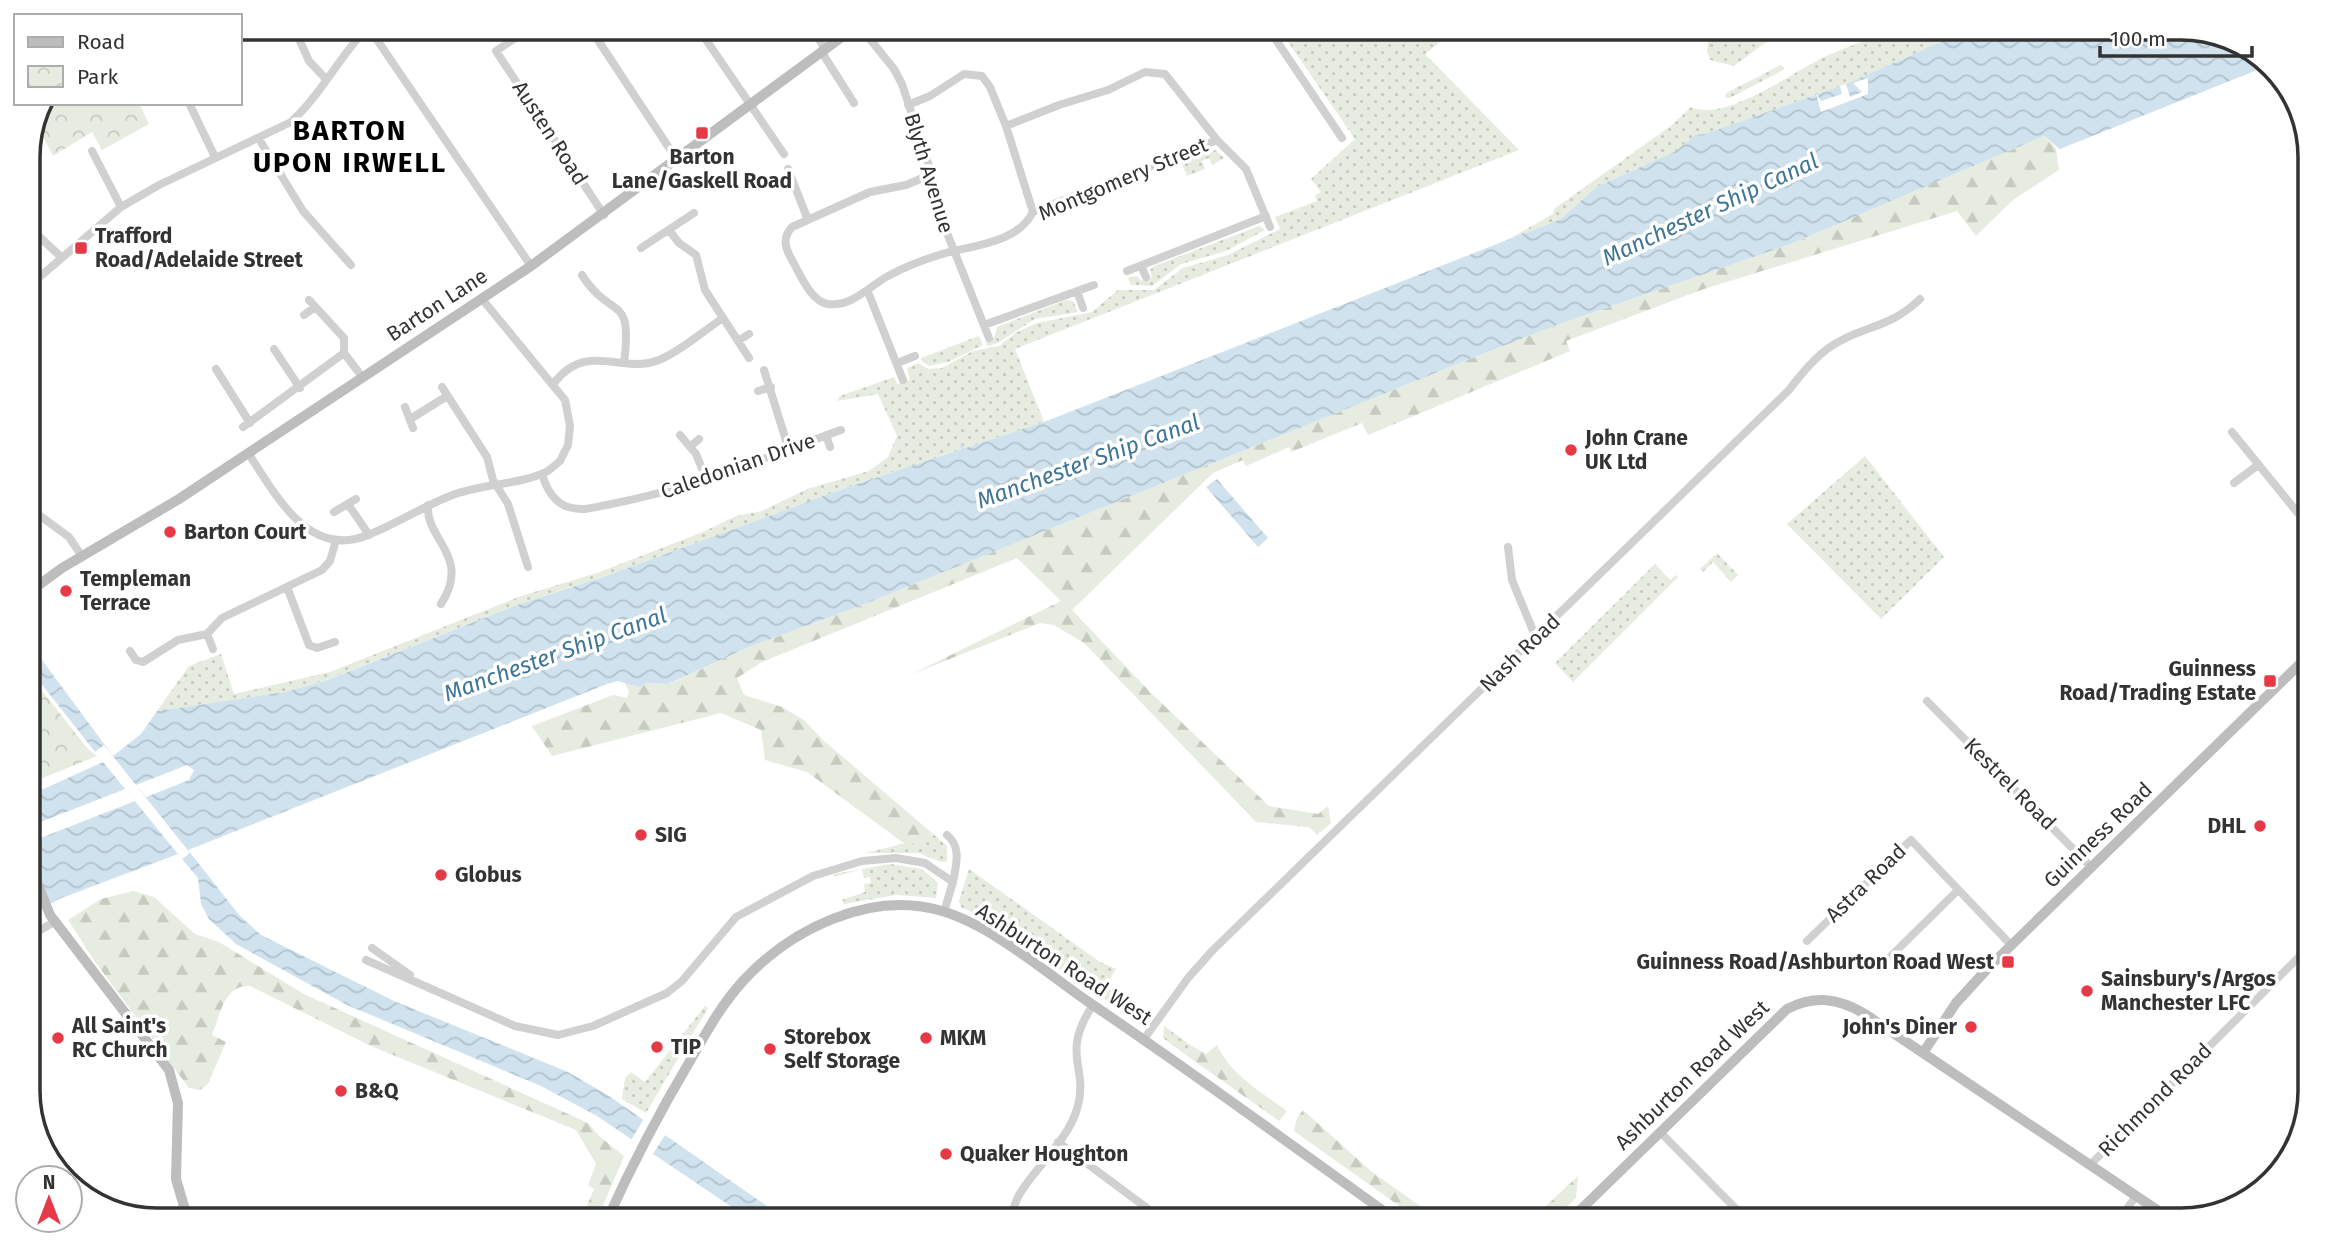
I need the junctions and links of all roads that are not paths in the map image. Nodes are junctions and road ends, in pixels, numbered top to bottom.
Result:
1 (299, 40) edge
2 (358, 40) edge
3 (376, 40) edge
4 (512, 40) edge
5 (598, 40) edge
6 (706, 40) edge
7 (818, 40) edge
8 (837, 40) edge
9 (871, 40) edge
10 (1276, 40) edge
11 (823, 50) junction
12 (325, 78) junction
13 (854, 103) dead end
14 (750, 104) junction
15 (190, 105) edge
16 (908, 106) junction
17 (1006, 126) junction
18 (1342, 138) dead end
19 (259, 139) junction
20 (1217, 139) junction
21 (92, 151) dead end
22 (784, 154) dead end
23 (215, 157) junction
24 (677, 160) junction
25 (788, 169) dead end
26 (932, 174) junction
27 (121, 207) junction
28 (1033, 212) junction
29 (694, 213) dead end
30 (604, 215) junction
31 (1266, 216) junction
32 (808, 220) junction
33 (1270, 227) dead end
34 (668, 230) junction
35 (40, 237) edge
36 (641, 248) dead end
37 (954, 252) junction
38 (61, 257) junction
39 (351, 265) dead end
40 (531, 266) junction
41 (1141, 266) junction
42 (1128, 271) dead end
43 (582, 275) dead end
44 (40, 277) edge
45 (1146, 277) dead end
46 (1094, 285) dead end
47 (590, 288) junction
48 (1077, 291) junction
49 (867, 292) junction
50 (582, 293) dead end
51 (482, 299) junction
52 (1920, 299) dead end
53 (1083, 308) dead end
54 (304, 315) dead end
55 (723, 318) junction
56 (985, 325) junction
57 (749, 334) dead end
58 (989, 338) dead end
59 (738, 341) junction
60 (274, 348) dead end
61 (344, 353) junction
62 (915, 356) dead end
63 (749, 358) dead end
64 (624, 363) junction
65 (897, 363) junction
66 (216, 369) dead end
67 (764, 370) dead end
68 (363, 378) junction
69 (904, 380) dead end
70 (554, 383) junction
71 (300, 387) junction
72 (442, 387) dead end
73 (771, 387) junction
74 (758, 391) dead end
75 (447, 396) junction
76 (405, 407) dead end
77 (412, 418) junction
78 (414, 428) dead end
79 (841, 430) dead end
80 (2232, 432) dead end
81 (680, 435) dead end
82 (826, 435) junction
83 (699, 439) dead end
84 (691, 446) junction
85 (830, 447) dead end
86 (789, 450) junction
87 (248, 453) junction
88 (2258, 465) junction
89 (542, 474) junction
90 (707, 481) junction
91 (2234, 483) dead end
92 (497, 484) junction
93 (356, 499) dead end
94 (348, 504) junction
95 (428, 505) junction
96 (334, 512) dead end
97 (2298, 513) edge
98 (40, 516) edge
99 (369, 535) junction
100 (336, 540) junction
101 (1508, 547) dead end
102 (81, 555) junction
103 (528, 567) dead end
104 (40, 584) edge
105 (287, 587) junction
106 (441, 604) dead end
107 (207, 634) junction
108 (1536, 638) junction
109 (335, 642) dead end
110 (213, 649) dead end
111 (130, 651) dead end
112 (2298, 666) edge
113 (1927, 701) dead end
114 (947, 835) dead end
115 (2092, 868) junction
116 (953, 882) junction
117 (40, 888) edge
118 (1958, 890) junction
119 (944, 912) junction
120 (53, 918) junction
121 (40, 928) edge
122 (1807, 941) dead end
123 (2012, 946) junction
124 (372, 948) dead end
125 (2298, 958) edge
126 (366, 960) dead end
127 (1886, 961) dead end
128 (424, 984) junction
129 (1093, 1005) junction
130 (1144, 1039) junction
131 (1923, 1054) junction
132 (1660, 1132) junction
133 (1058, 1142) junction
134 (2090, 1165) junction
135 (2136, 1196) junction
136 (184, 1208) edge
137 (612, 1208) edge
138 (1014, 1208) edge
139 (1147, 1208) edge
140 (1379, 1208) edge
141 (1582, 1208) edge
142 (1735, 1208) edge
143 (2128, 1208) edge
144 (2154, 1208) edge

1 - 12 street
2 - 12 street
3 - 40 street
4 - 30 street, Austen Road
5 - 24 street
6 - 14 street
7 - 11 street
8 - 11 main road, Barton Lane
9 - 16 street, Blyth Avenue
10 - 18 street
11 - 13 street
11 - 14 main road, Barton Lane
12 - 19 street
14 - 22 street
14 - 24 main road, Barton Lane
15 - 23 street
16 - 17 street
16 - 26 street, Blyth Avenue
17 - 20 street
17 - 28 street
19 - 23 street
19 - 39 street
20 - 28 street, Montgomery Street
20 - 31 street
21 - 27 street
23 - 27 street
24 - 30 main road, Barton Lane
25 - 32 street
26 - 32 street
26 - 37 street, Blyth Avenue
27 - 38 street
28 - 37 street, Montgomery Street
29 - 34 street
30 - 40 main road, Barton Lane
31 - 33 street
31 - 41 street
32 - 49 street, Montgomery Street
34 - 36 street
34 - 55 street
35 - 38 street
37 - 49 street, Montgomery Street
37 - 56 street, Blyth Avenue
38 - 44 street
40 - 51 main road, Barton Lane
41 - 42 street
41 - 45 street
43 - 47 street
46 - 48 street
47 - 50 street
47 - 64 street
48 - 53 street
48 - 56 street
49 - 65 street
51 - 68 main road, Barton Lane
51 - 70 street
52 - 108 street, Nash Road
54 - 61 street
55 - 59 street
55 - 64 street
56 - 58 street, Blyth Avenue
57 - 59 street
59 - 63 street
60 - 71 street
61 - 68 street
61 - 71 street
62 - 65 street
64 - 70 street
65 - 69 street
66 - 71 street
67 - 73 street
68 - 87 main road, Barton Lane
70 - 89 street
72 - 75 street
73 - 74 street
73 - 86 street
75 - 77 street
75 - 92 street
76 - 77 street
77 - 78 street
79 - 82 street, Caledonian Drive
80 - 88 street
81 - 84 street
82 - 85 street, Caledonian Drive
82 - 86 street, Caledonian Drive
83 - 84 street
84 - 90 street
86 - 90 street, Caledonian Drive
87 - 100 street
87 - 102 main road, Barton Lane
88 - 91 street
88 - 97 street
89 - 90 street, Caledonian Drive
89 - 92 street
92 - 95 street
92 - 103 street
93 - 94 street
94 - 96 street
94 - 99 street
95 - 99 street
95 - 106 street
98 - 102 street
99 - 100 street
100 - 105 street
101 - 108 street
102 - 104 main road, Barton Lane
105 - 107 street
105 - 109 street
107 - 110 street
107 - 111 street
108 - 130 street, Nash Road
112 - 115 main road, Guinness Road
113 - 115 street, Kestrel Road
114 - 116 street
115 - 123 main road, Guinness Road
116 - 119 street
116 - 128 street
117 - 120 main road
118 - 122 street, Astra Road
118 - 123 street, Astra Road
118 - 127 street
119 - 129 main road, Ashburton Road West
119 - 137 main road, Ashburton Road West
120 - 121 street
120 - 136 main road
123 - 131 main road, Guinness Road
124 - 128 street
125 - 134 street, Richmond Road
126 - 128 street
129 - 130 main road, Ashburton Road West
129 - 133 street
130 - 140 main road, Ashburton Road West
131 - 132 main road, Ashburton Road West
131 - 134 main road, Ashburton Road West
132 - 141 main road, Ashburton Road West
132 - 142 street
133 - 138 street
133 - 139 street
134 - 135 main road, Ashburton Road West
135 - 143 street
135 - 144 main road, Ashburton Road West

